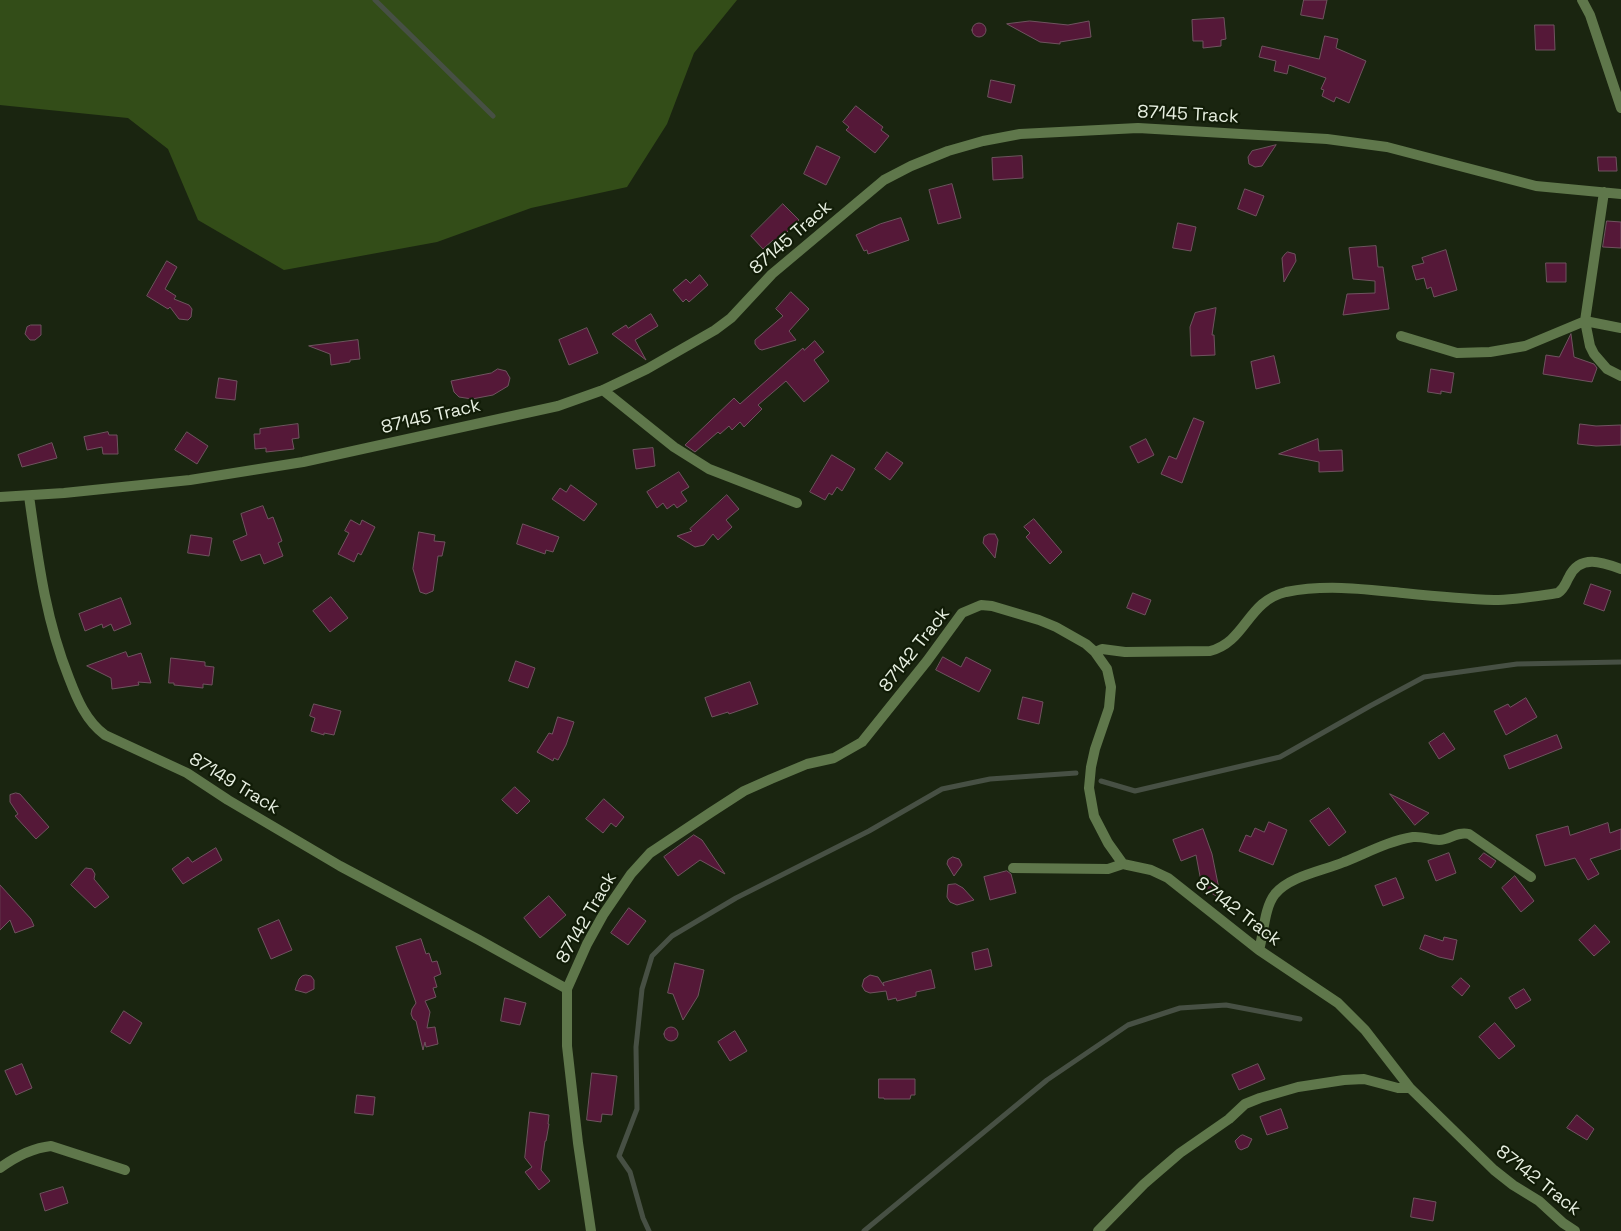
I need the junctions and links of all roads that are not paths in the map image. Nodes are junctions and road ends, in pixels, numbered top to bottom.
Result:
1 (1582, 0) edge
2 (1621, 108) edge
3 (1604, 192) junction
4 (1621, 194) edge
5 (1585, 321) junction
6 (1621, 328) edge
7 (1400, 336) dead end
8 (1621, 376) edge
9 (604, 390) junction
10 (0, 496) edge
11 (29, 496) junction
12 (797, 503) dead end
13 (1621, 569) edge
14 (1095, 652) junction
15 (1123, 864) junction
16 (1013, 868) dead end
17 (1531, 877) dead end
18 (1259, 950) junction
19 (567, 989) junction
20 (1410, 1088) junction
21 (0, 1168) edge
22 (125, 1170) dead end
23 (591, 1231) edge
24 (1098, 1231) edge
25 (1575, 1231) edge

1 - 2 street
3 - 4 street, 87145 Track
3 - 5 street
3 - 9 street, 87145 Track
5 - 6 street
5 - 7 street
5 - 8 street
9 - 11 street, 87145 Track
9 - 12 street
10 - 11 street, 87145 Track
11 - 19 street, 87149 Track
13 - 14 street
14 - 15 street, 87142 Track
14 - 19 street, 87142 Track
15 - 16 street
15 - 18 street, 87142 Track
17 - 18 street
18 - 20 street, 87142 Track
19 - 23 street, 87142 Track
20 - 24 street
20 - 25 street, 87142 Track
21 - 22 street

